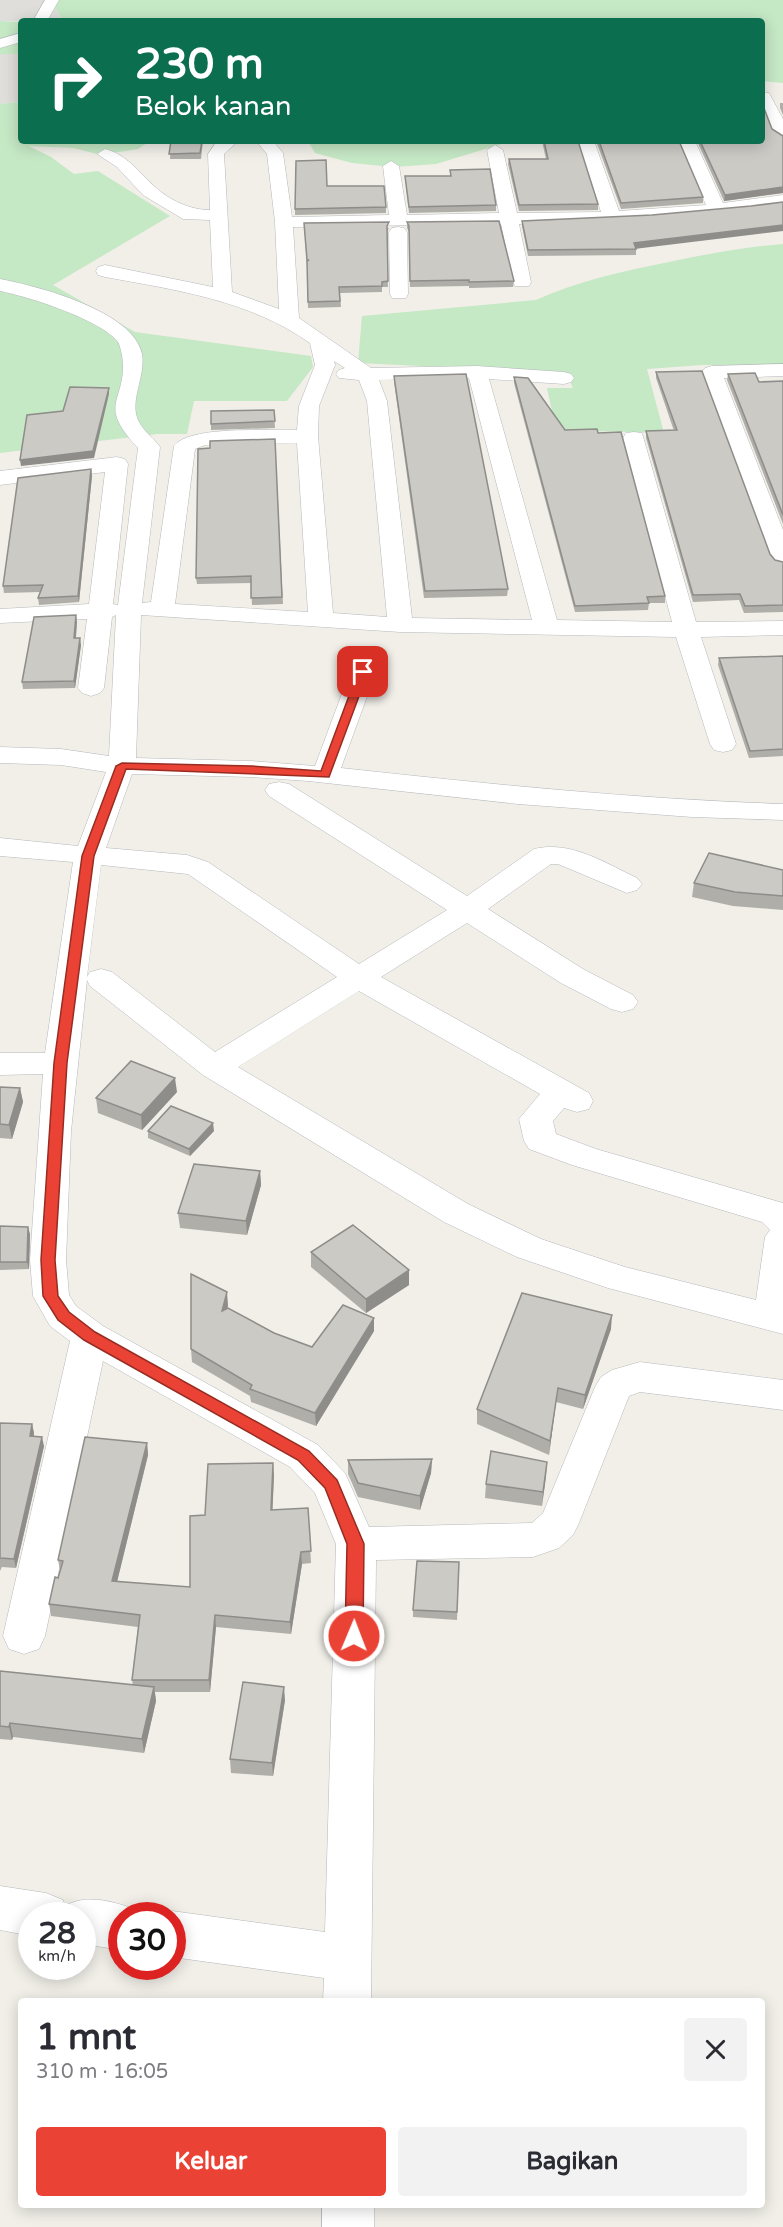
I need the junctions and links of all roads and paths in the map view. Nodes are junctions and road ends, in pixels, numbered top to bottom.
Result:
1 (52, 0) edge
2 (42, 18) edge
3 (18, 38) edge
4 (0, 44) edge
5 (765, 96) edge
6 (783, 96) edge
7 (765, 100) edge
8 (783, 135) edge
9 (224, 144) edge
10 (267, 144) edge
11 (587, 144) edge
12 (688, 144) edge
13 (495, 150) dead end
14 (105, 154) dead end
15 (391, 166) dead end
16 (783, 200) edge
17 (717, 209) junction
18 (783, 213) edge
19 (219, 215) junction
20 (612, 217) junction
21 (511, 225) junction
22 (398, 226) junction
23 (284, 228) junction
24 (105, 271) dead end
25 (522, 282) dead end
26 (0, 285) edge
27 (223, 294) junction
28 (399, 294) dead end
29 (289, 320) junction
30 (320, 343) junction
31 (783, 370) edge
32 (477, 372) junction
33 (320, 374) junction
34 (367, 374) junction
35 (564, 378) dead end
36 (307, 436) junction
37 (634, 438) dead end
38 (0, 478) edge
39 (783, 560) edge
40 (105, 610) junction
41 (0, 616) edge
42 (321, 620) junction
43 (400, 625) junction
44 (783, 628) edge
45 (547, 629) junction
46 (686, 630) junction
47 (363, 672) dead end
48 (91, 687) dead end
49 (723, 744) dead end
50 (0, 755) edge
51 (122, 766) junction
52 (325, 774) junction
53 (279, 790) dead end
54 (783, 812) edge
55 (0, 847) edge
56 (88, 856) junction
57 (627, 884) dead end
58 (469, 909) junction
59 (358, 977) junction
60 (100, 979) dead end
61 (622, 1002) dead end
62 (60, 1063) junction
63 (0, 1065) edge
64 (214, 1067) junction
65 (783, 1222) edge
66 (783, 1237) edge
67 (778, 1319) edge
68 (90, 1336) junction
69 (783, 1395) edge
70 (356, 1544) junction
71 (24, 1636) dead end
72 (0, 1908) edge
73 (18, 1911) edge
74 (186, 1938) edge
75 (347, 1979) edge
76 (348, 2208) edge
77 (348, 2227) edge

1 - 2 street
3 - 4 street
5 - 6 street
7 - 8 street
9 - 19 street
10 - 23 street
11 - 20 street
12 - 17 street
13 - 21 street
14 - 19 street
15 - 22 street
16 - 17 street
17 - 20 street
18 - 21 street
19 - 27 street
20 - 21 street
21 - 22 street
21 - 25 street
22 - 23 street
22 - 28 street
23 - 29 street
24 - 27 street
26 - 51 street
27 - 29 street
29 - 30 street
30 - 33 street
30 - 34 street
31 - 39 street
32 - 34 street
32 - 35 street
32 - 45 street
33 - 34 street
33 - 36 street
34 - 43 street
36 - 42 street
36 - 42 street
37 - 46 street
38 - 40 street
40 - 41 street
40 - 48 street
42 - 43 street
43 - 45 street
44 - 46 street
45 - 46 street
46 - 49 street
47 - 52 street
50 - 51 street
51 - 52 street
51 - 56 street
52 - 54 street
53 - 58 street
55 - 56 street
56 - 59 street
56 - 62 street
57 - 58 street
58 - 59 street
58 - 61 street
59 - 64 street
59 - 65 street
60 - 64 street
62 - 63 street
62 - 68 street
64 - 67 street
66 - 67 street
68 - 70 street
68 - 71 street
69 - 70 street
70 - 75 street
72 - 73 street
74 - 75 street
76 - 77 street

